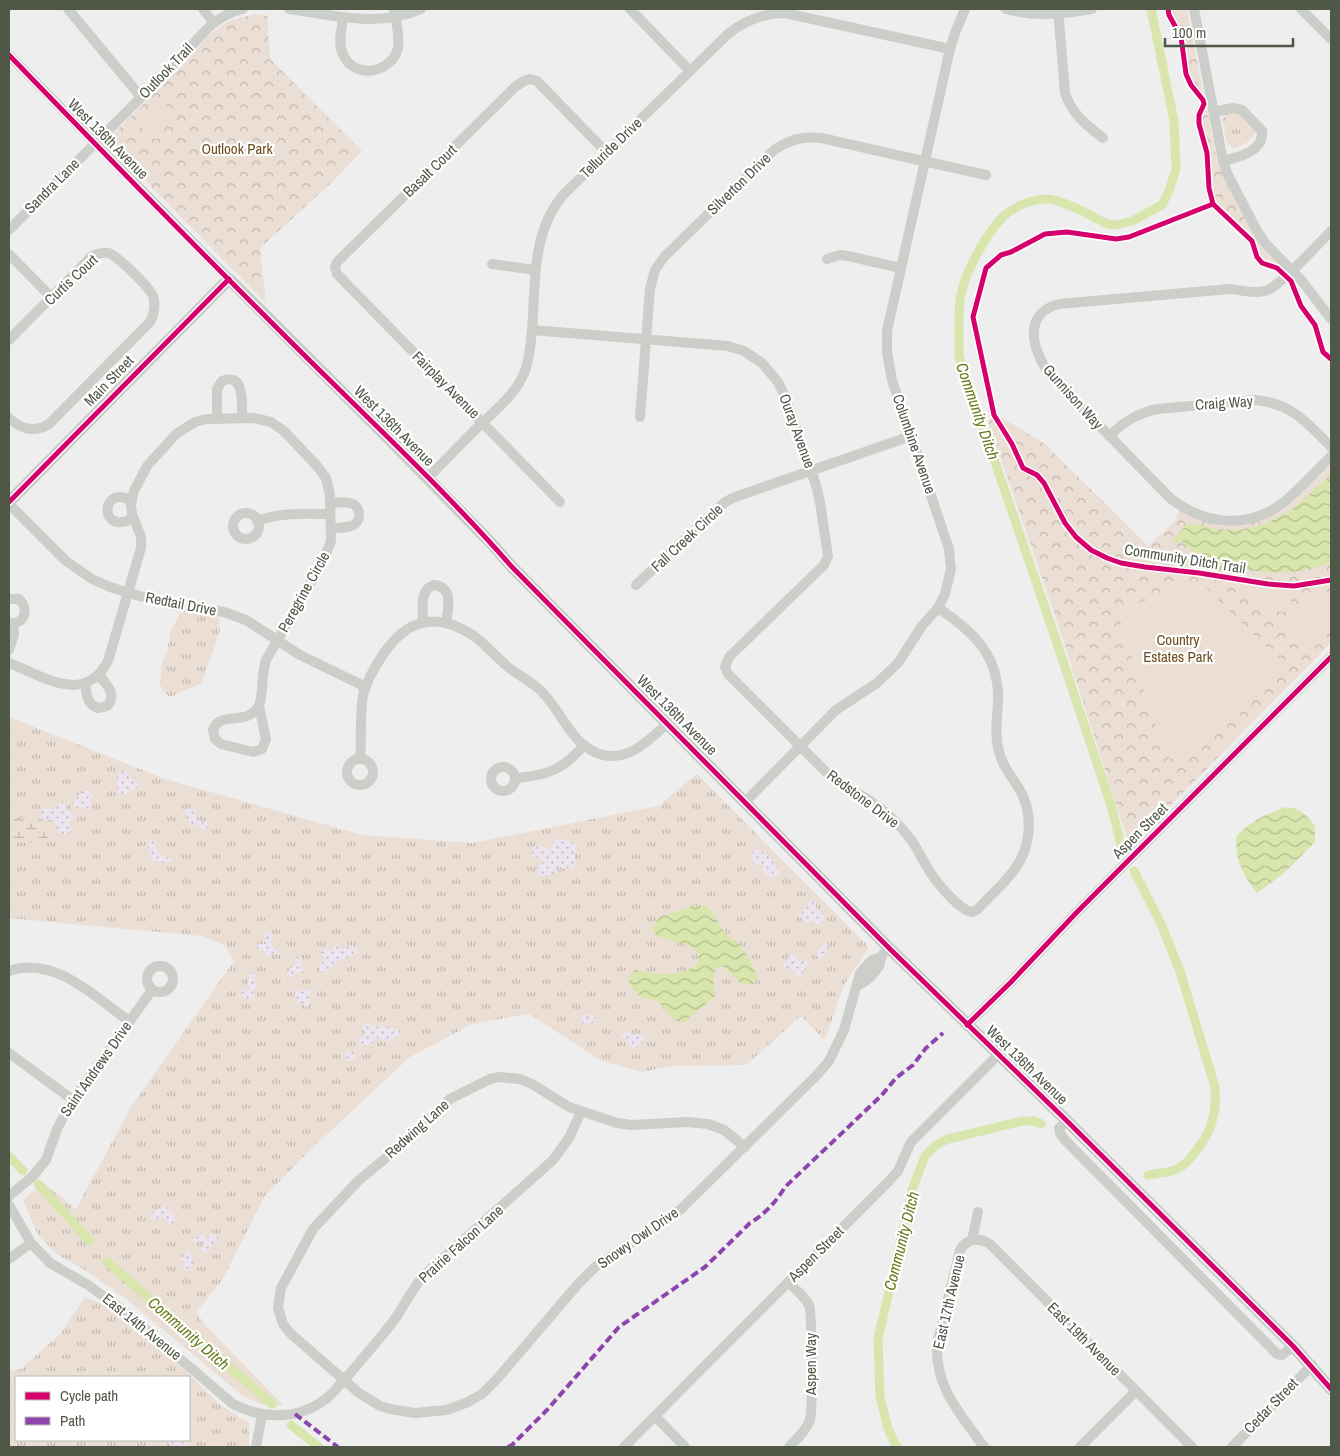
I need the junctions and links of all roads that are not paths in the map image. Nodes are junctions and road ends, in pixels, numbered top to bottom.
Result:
1 (68, 9) edge
2 (203, 9) edge
3 (243, 9) edge
4 (290, 9) edge
5 (421, 9) edge
6 (630, 9) edge
7 (965, 9) edge
8 (1006, 9) edge
9 (1092, 9) edge
10 (1194, 9) edge
11 (1301, 9) edge
12 (1058, 11) edge
13 (395, 13) edge
14 (343, 17) junction
15 (213, 22) junction
16 (1331, 39) edge
17 (950, 49) junction
18 (9, 55) edge
19 (530, 68) dead end
20 (690, 70) junction
21 (530, 79) junction
22 (141, 97) junction
23 (1214, 112) junction
24 (1103, 138) dead end
25 (94, 143) junction
26 (607, 152) junction
27 (1223, 160) junction
28 (926, 162) junction
29 (986, 175) dead end
30 (9, 230) edge
31 (1331, 231) edge
32 (9, 254) edge
33 (827, 259) dead end
34 (492, 264) dead end
35 (330, 268) joint
36 (900, 268) junction
37 (535, 270) junction
38 (1292, 270) junction
39 (229, 279) junction
40 (51, 297) junction
41 (1331, 319) edge
42 (532, 330) junction
43 (646, 339) junction
44 (9, 340) edge
45 (640, 417) dead end
46 (9, 418) edge
47 (242, 418) junction
48 (217, 419) junction
49 (483, 422) junction
50 (911, 436) junction
51 (1109, 436) junction
52 (1331, 447) edge
53 (1331, 456) edge
54 (811, 470) junction
55 (428, 478) junction
56 (132, 500) junction
57 (560, 502) dead end
58 (9, 503) edge
59 (330, 503) junction
60 (330, 514) junction
61 (133, 519) junction
62 (257, 521) dead end
63 (331, 528) junction
64 (636, 585) dead end
65 (129, 593) junction
66 (9, 599) edge
67 (938, 608) junction
68 (423, 622) junction
69 (11, 623) edge
70 (446, 623) junction
71 (277, 640) junction
72 (9, 650) edge
73 (1331, 657) edge
74 (9, 663) edge
75 (98, 675) junction
76 (85, 683) junction
77 (366, 687) junction
78 (745, 690) joint
79 (259, 706) junction
80 (668, 724) junction
81 (583, 746) junction
82 (800, 746) junction
83 (360, 759) dead end
84 (515, 778) dead end
85 (745, 802) junction
86 (885, 953) junction
87 (9, 971) edge
88 (152, 990) dead end
89 (129, 1021) junction
90 (967, 1025) junction
91 (9, 1053) edge
92 (998, 1055) junction
93 (73, 1100) junction
94 (581, 1112) junction
95 (745, 1147) junction
96 (9, 1196) edge
97 (9, 1205) edge
98 (978, 1212) dead end
99 (972, 1240) junction
100 (31, 1243) junction
101 (9, 1259) edge
102 (788, 1282) junction
103 (1312, 1365) junction
104 (344, 1380) junction
105 (1331, 1388) edge
106 (1136, 1391) junction
107 (262, 1415) junction
108 (655, 1416) junction
109 (256, 1447) edge
110 (624, 1447) edge
111 (685, 1447) edge
112 (789, 1447) edge
113 (984, 1447) edge
114 (1080, 1447) edge
115 (1192, 1447) edge
116 (1232, 1447) edge

1 - 22 street
2 - 15 street
3 - 15 street, Outlook Trail
4 - 14 street
5 - 13 street
6 - 20 street
7 - 17 street, Columbine Avenue
8 - 12 street
9 - 12 street
10 - 23 street
11 - 16 street
12 - 24 street
13 - 14 street
13 - 14 street
15 - 22 street, Outlook Trail
17 - 20 street, Telluride Drive
17 - 28 street, Columbine Avenue
18 - 25 street, West 136th Avenue
19 - 21 street
20 - 26 street, Telluride Drive
21 - 26 street
21 - 35 street, Basalt Court
22 - 25 street, Outlook Trail
23 - 27 street
23 - 27 street
25 - 30 street, Sandra Lane
25 - 39 street, West 136th Avenue
26 - 37 street, Telluride Drive
27 - 38 street
28 - 29 street, Silverton Drive
28 - 36 street, Columbine Avenue
28 - 43 street, Silverton Drive
31 - 38 street, Gunnison Way
32 - 40 street
33 - 36 street
34 - 37 street
35 - 49 street, Fairplay Avenue
36 - 50 street, Columbine Avenue
37 - 42 street, Telluride Drive
38 - 41 street
38 - 51 street, Gunnison Way
39 - 55 main road, West 136th Avenue
39 - 58 main road, Main Street
40 - 44 street, Curtis Court
40 - 46 street, Curtis Court
42 - 43 street, Ouray Avenue
42 - 49 street, Telluride Drive
43 - 45 street, Silverton Drive
43 - 54 street, Ouray Avenue
47 - 48 street, Peregrine Circle
47 - 48 street
47 - 59 street, Peregrine Circle
48 - 56 street, Peregrine Circle
49 - 55 street, Telluride Drive
49 - 57 street, Fairplay Avenue
50 - 54 street, Fall Creek Circle
50 - 67 street, Columbine Avenue
51 - 52 street, Craig Way
51 - 53 street, Gunnison Way
54 - 64 street, Fall Creek Circle
54 - 78 street, Ouray Avenue
55 - 80 main road, West 136th Avenue
56 - 61 street, Peregrine Circle
56 - 61 street
58 - 65 street, Redtail Drive
59 - 60 street, Peregrine Circle
59 - 63 street
60 - 62 street
60 - 63 street, Peregrine Circle
61 - 65 street, Peregrine Circle
63 - 71 street, Peregrine Circle
65 - 71 street, Redtail Drive
65 - 75 street, Peregrine Circle
66 - 69 street
67 - 82 street, Columbine Avenue
67 - 82 street, Redstone Drive
68 - 70 street
68 - 70 street
68 - 77 street
69 - 72 street
70 - 81 street
71 - 77 street, Redtail Drive
71 - 79 street, Peregrine Circle
73 - 90 street, Aspen Street
74 - 76 street
75 - 76 street
75 - 76 street
77 - 83 street
78 - 82 street, Redstone Drive
79 - 79 street, Peregrine Circle
80 - 81 street
80 - 85 main road, West 136th Avenue
81 - 84 street
82 - 85 street, Columbine Avenue
85 - 86 main road, West 136th Avenue
86 - 90 main road, West 136th Avenue
86 - 95 street, Snowy Owl Drive
87 - 89 street
88 - 89 street, Saint Andrews Drive
89 - 93 street, Saint Andrews Drive
90 - 92 main road, West 136th Avenue
91 - 93 street
92 - 102 street, Aspen Street
92 - 103 main road, West 136th Avenue
93 - 96 street, Saint Andrews Drive
94 - 95 street, Redwing Lane
94 - 104 street, Prairie Falcon Lane
94 - 104 street, Redwing Lane
95 - 104 street, Snowy Owl Drive
97 - 100 street, East 14th Avenue
98 - 99 street
99 - 106 street, East 19th Avenue
99 - 113 street, East 17th Avenue
100 - 101 street
100 - 107 street, East 14th Avenue
102 - 108 street, Aspen Street
102 - 112 street, Aspen Way
103 - 105 main road, West 136th Avenue
103 - 116 street, Cedar Street
104 - 107 street, East 14th Avenue
106 - 114 street
106 - 115 street, East 19th Avenue
107 - 109 street
108 - 110 street, Aspen Street
108 - 111 street

